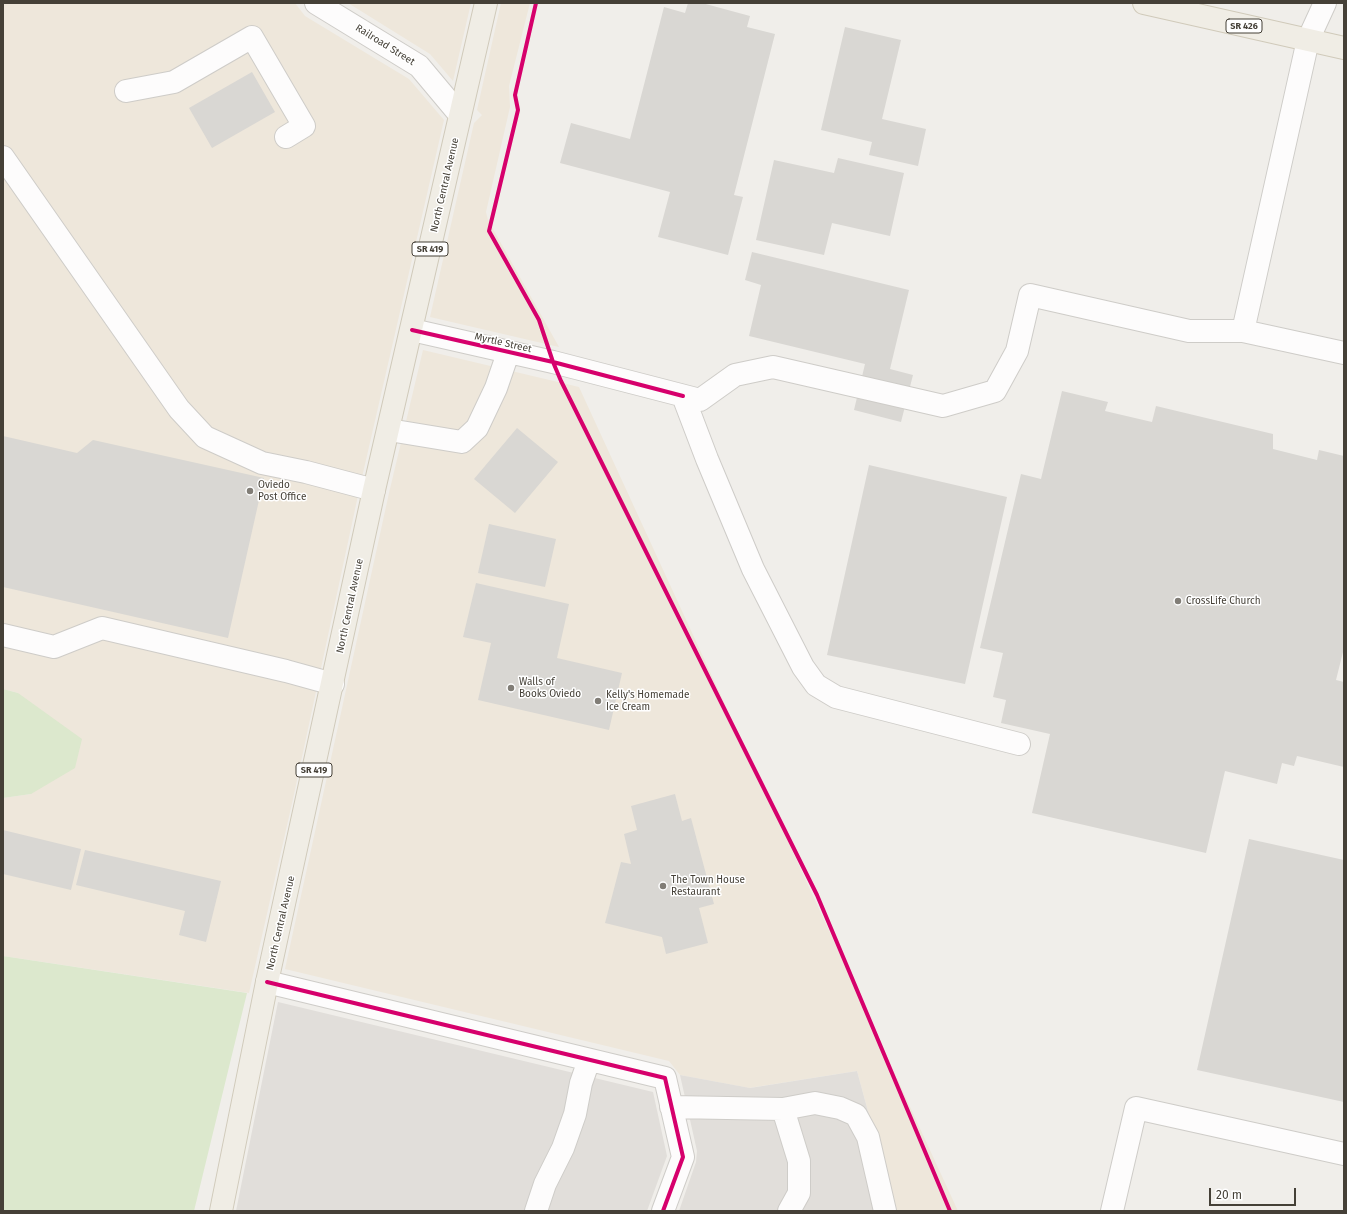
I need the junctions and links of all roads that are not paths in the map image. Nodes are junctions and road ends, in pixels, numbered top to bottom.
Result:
1 (316, 3) edge
2 (486, 3) edge
3 (1144, 3) edge
4 (1325, 3) edge
5 (1308, 40) junction
6 (1344, 48) edge
7 (126, 91) dead end
8 (460, 115) junction
9 (286, 136) dead end
10 (3, 157) edge
11 (412, 330) junction
12 (1242, 331) junction
13 (508, 353) junction
14 (1344, 353) edge
15 (683, 396) junction
16 (389, 430) junction
17 (374, 490) junction
18 (3, 635) edge
19 (333, 684) junction
20 (1019, 744) dead end
21 (267, 982) junction
22 (589, 1060) junction
23 (671, 1107) junction
24 (783, 1109) junction
25 (1344, 1154) edge
26 (221, 1211) edge
27 (536, 1211) edge
28 (663, 1211) edge
29 (789, 1211) edge
30 (885, 1211) edge
31 (1112, 1211) edge

1 - 8 street, Railroad Street
2 - 8 main road, North Central Avenue / SR 419
3 - 5 main road, SR 426
4 - 5 street
5 - 6 main road, SR 426
5 - 12 street
7 - 9 street
8 - 11 main road, North Central Avenue / SR 419
10 - 17 street
11 - 13 street, Myrtle Street
11 - 16 main road, North Central Avenue / SR 419
12 - 14 street
12 - 15 street, Myrtle Street
13 - 15 street, Myrtle Street
13 - 16 street
15 - 20 street
16 - 17 main road, North Central Avenue / SR 419
17 - 19 main road, North Central Avenue / SR 419
18 - 19 street
19 - 21 main road, North Central Avenue / SR 419
21 - 22 street
21 - 26 main road, North Central Avenue / SR 419
22 - 23 street
22 - 27 street
23 - 24 street
23 - 28 street
24 - 29 street
24 - 30 street
25 - 31 street

